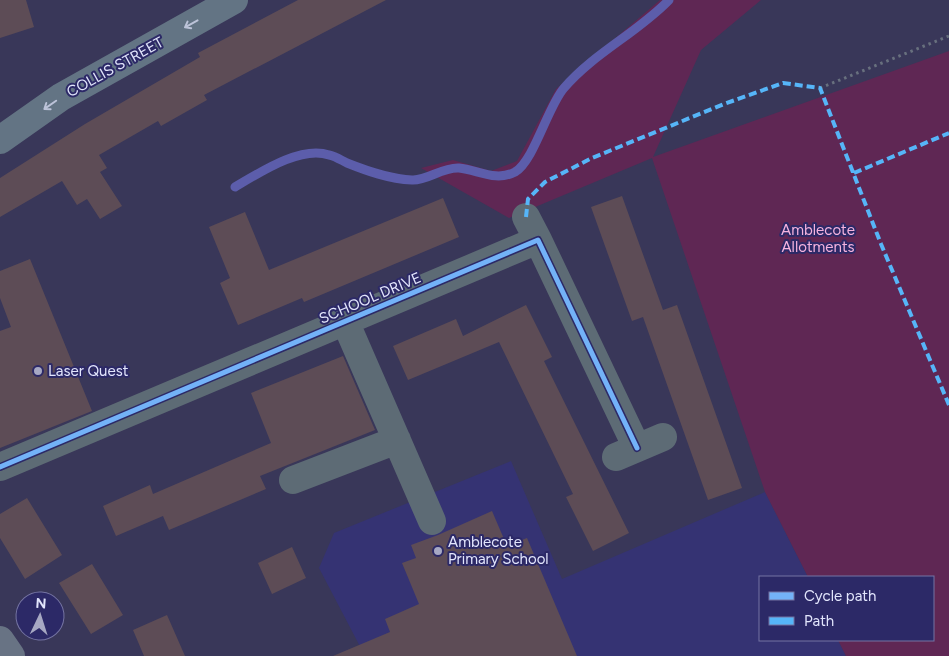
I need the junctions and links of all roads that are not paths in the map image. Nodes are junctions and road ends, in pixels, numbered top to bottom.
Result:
1 (234, 0) edge
2 (0, 140) edge
3 (345, 321) junction
4 (663, 437) dead end
5 (397, 440) junction
6 (0, 467) edge
7 (293, 480) dead end
8 (432, 521) dead end
9 (0, 640) edge
10 (10, 656) edge

1 -> 2 main road, COLLIS STREET
3 - 4 street, SCHOOL DRIVE
3 - 5 street
3 - 6 street, SCHOOL DRIVE
5 - 7 street
5 - 8 street
9 - 10 highway

